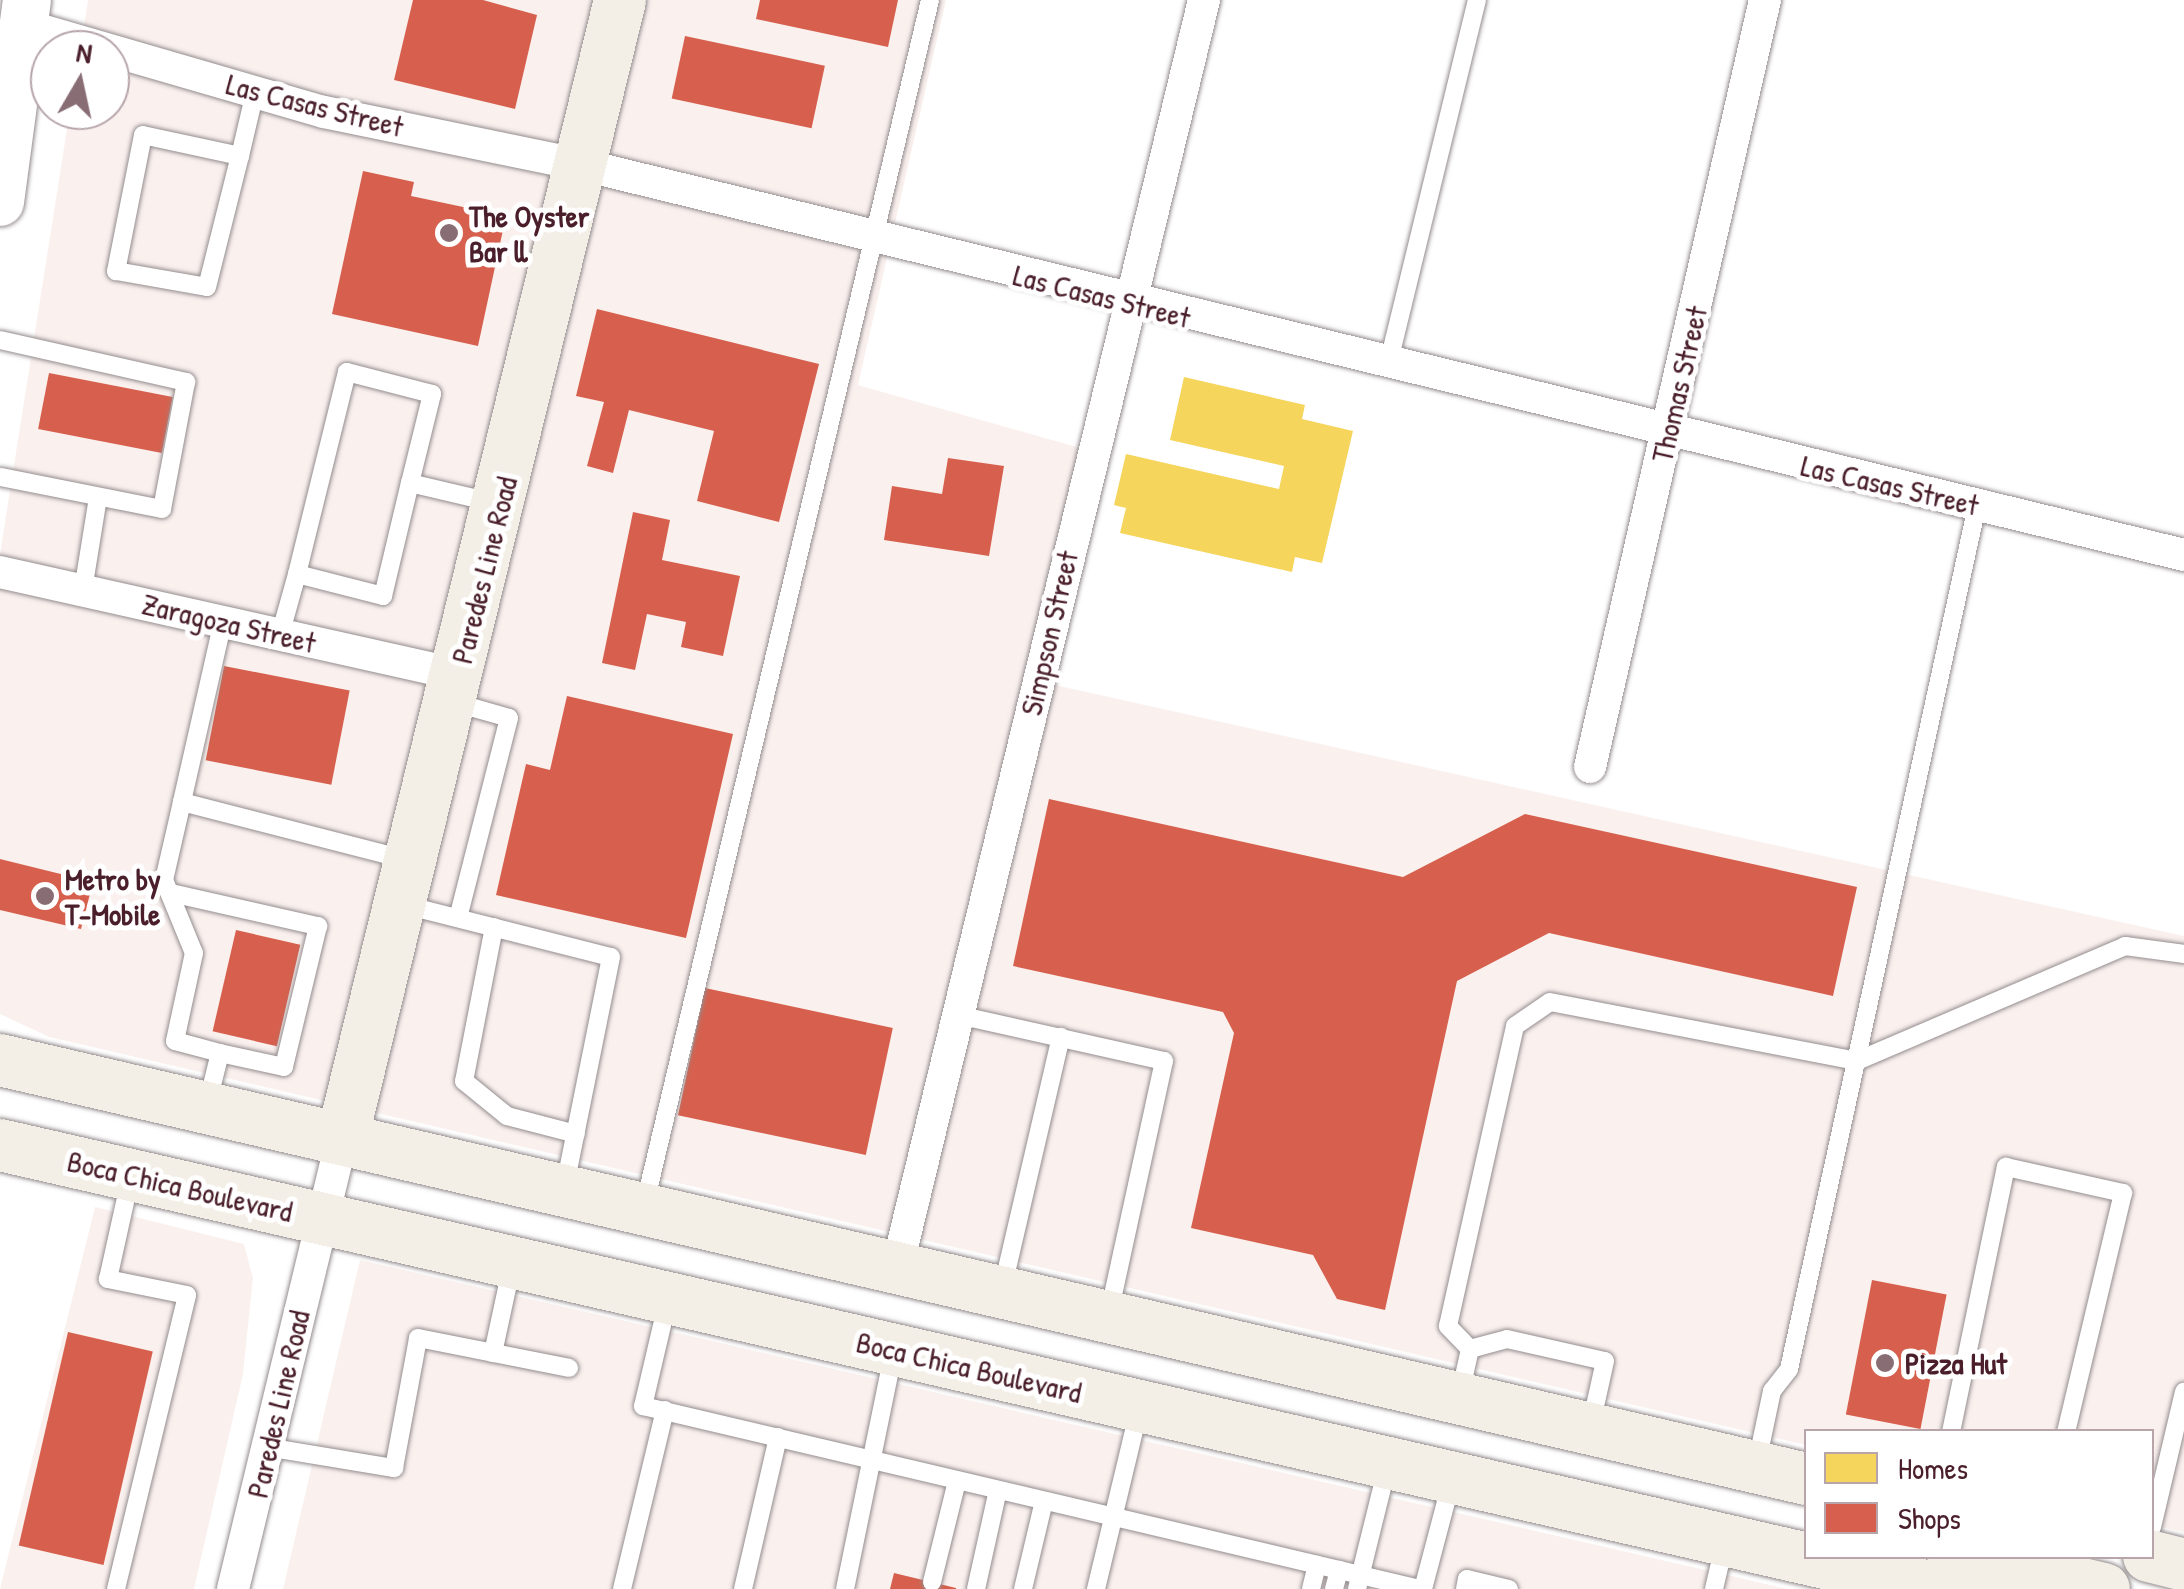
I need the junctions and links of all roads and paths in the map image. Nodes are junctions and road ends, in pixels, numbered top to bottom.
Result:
1 (620, 0) edge
2 (930, 0) edge
3 (1204, 0) edge
4 (1477, 0) edge
5 (1765, 0) edge
6 (26, 12) edge
7 (255, 92) junction
8 (240, 156) junction
9 (582, 165) junction
10 (0, 202) edge
11 (874, 239) junction
12 (1127, 303) junction
13 (0, 340) edge
14 (1388, 365) junction
15 (1668, 432) junction
16 (0, 478) edge
17 (410, 482) junction
18 (98, 498) junction
19 (500, 504) junction
20 (1977, 506) junction
21 (2184, 555) edge
22 (0, 572) edge
23 (297, 574) junction
24 (83, 590) junction
25 (223, 621) junction
26 (280, 635) junction
27 (455, 689) junction
28 (1590, 767) dead end
29 (182, 802) junction
30 (406, 882) junction
31 (171, 892) junction
32 (458, 918) junction
33 (494, 927) junction
34 (2184, 954) edge
35 (958, 1015) junction
36 (1061, 1037) junction
37 (220, 1053) junction
38 (0, 1060) edge
39 (1857, 1061) junction
40 (206, 1107) junction
41 (576, 1134) junction
42 (342, 1140) junction
43 (0, 1144) edge
44 (132, 1175) junction
45 (564, 1190) junction
46 (643, 1209) junction
47 (322, 1218) junction
48 (512, 1262) junction
49 (897, 1268) junction
50 (1002, 1292) junction
51 (669, 1298) junction
52 (1108, 1317) junction
53 (1470, 1349) junction
54 (894, 1350) junction
55 (493, 1352) junction
56 (569, 1368) dead end
57 (2184, 1392) edge
58 (1458, 1399) junction
59 (1140, 1406) junction
60 (665, 1410) junction
61 (1590, 1429) junction
62 (1952, 1429) edge
63 (2067, 1429) edge
64 (778, 1437) junction
65 (268, 1448) junction
66 (867, 1458) junction
67 (1388, 1463) junction
68 (1755, 1467) junction
69 (1452, 1478) junction
70 (1804, 1479) edge
71 (957, 1480) junction
72 (998, 1490) junction
73 (1044, 1501) junction
74 (1112, 1517) junction
75 (2154, 1519) edge
76 (2154, 1557) edge
77 (2184, 1564) edge
78 (1317, 1565) junction
79 (1719, 1565) edge
80 (1339, 1570) junction
81 (1804, 1574) edge
82 (932, 1582) dead end
83 (1359, 1582) edge
84 (1390, 1585) edge
85 (1934, 1588) edge
86 (116, 1589) edge
87 (234, 1589) edge
88 (622, 1589) edge
89 (743, 1589) edge
90 (845, 1589) edge
91 (976, 1589) edge
92 (1023, 1589) edge
93 (1096, 1589) edge
94 (1311, 1589) edge
95 (1334, 1589) edge
96 (1422, 1589) edge
97 (1465, 1589) edge
98 (1510, 1589) edge
99 (2104, 1589) edge

1 - 9 main road, Paredes Line Road
2 - 11 lane
3 - 12 street, Simpson Street
4 - 14 lane
5 - 15 street, Thomas Street
6 - 7 street, Las Casas Street
6 - 10 main road
7 - 8 lane
7 - 9 street, Las Casas Street
8 - 8 lane
9 - 11 street, Las Casas Street
9 - 19 main road, Paredes Line Road
11 - 12 street, Las Casas Street
11 - 46 lane
12 - 14 street, Las Casas Street
12 - 35 street, Simpson Street
13 - 18 lane
14 - 15 street, Las Casas Street
15 - 20 street, Las Casas Street
15 - 28 street, Thomas Street
16 - 18 lane
17 - 19 lane
17 - 23 lane
17 - 23 lane
18 - 24 lane
19 - 27 main road, Paredes Line Road
20 - 21 street, Las Casas Street
20 - 39 lane
22 - 24 street, Zaragoza Street
23 - 26 lane
24 - 25 street, Zaragoza Street
25 - 26 street, Zaragoza Street
25 - 29 lane
26 - 27 street, Zaragoza Street
27 - 30 main road, Paredes Line Road
27 - 32 lane
29 - 30 lane
29 - 31 lane
30 - 32 lane
30 - 42 main road, Paredes Line Road
31 - 37 lane
31 - 37 lane
32 - 33 lane
33 - 41 lane
33 - 41 lane
34 - 39 lane
35 - 36 lane
35 - 49 street, Simpson Street
36 - 50 lane
36 - 52 lane
37 - 40 lane
38 - 40 main road
39 - 53 lane
39 - 68 lane
40 - 42 main road
41 - 45 lane
42 - 45 main road
42 - 47 street, Paredes Line Road
43 - 44 main road, Boca Chica Boulevard
44 - 47 main road, Boca Chica Boulevard
44 - 86 lane
45 - 46 main road
46 - 49 main road
47 - 48 main road, Boca Chica Boulevard
47 - 65 street, Paredes Line Road
48 - 51 main road, Boca Chica Boulevard
48 - 55 lane
49 - 50 main road
50 - 52 main road
51 - 54 main road, Boca Chica Boulevard
51 - 60 lane
52 - 58 main road
53 - 58 lane
53 - 61 lane
54 - 59 main road, Boca Chica Boulevard
54 - 66 lane
55 - 56 lane
55 - 65 lane
57 - 75 lane
58 - 61 main road
59 - 67 main road, Boca Chica Boulevard
59 - 74 lane
60 - 64 lane
60 - 88 lane
61 - 68 main road
62 - 63 lane
64 - 66 lane
64 - 89 lane
65 - 87 street, Paredes Line Road
66 - 71 lane
66 - 90 lane
67 - 69 main road, Boca Chica Boulevard
67 - 83 lane
68 - 70 main road
69 - 79 main road, Boca Chica Boulevard
69 - 96 lane
71 - 72 lane
71 - 82 lane
72 - 73 lane
72 - 91 lane
73 - 74 lane
73 - 92 lane
74 - 78 lane
74 - 93 lane
76 - 77 main road
78 - 80 lane
78 - 94 lane
79 - 81 main road, Boca Chica Boulevard
80 - 83 lane
80 - 95 lane
81 - 85 main road, Boca Chica Boulevard
83 - 84 lane
84 - 96 lane
85 - 99 main road
97 - 98 lane

